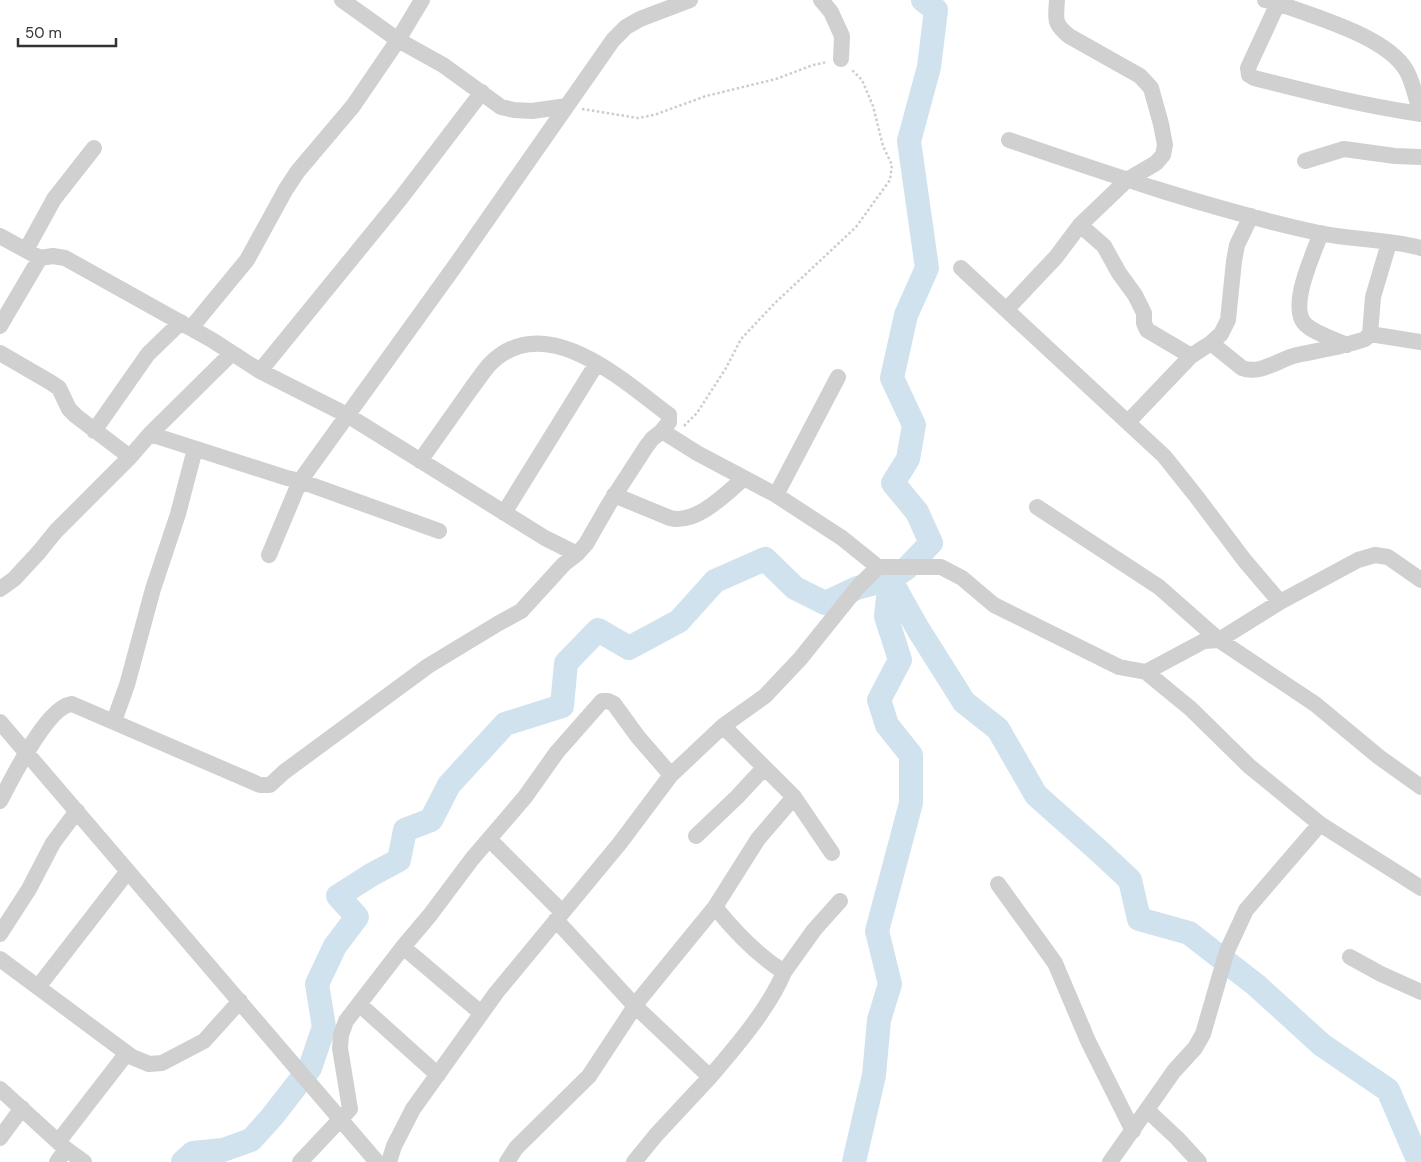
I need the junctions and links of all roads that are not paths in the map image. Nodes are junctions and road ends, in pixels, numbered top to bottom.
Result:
1 (342, 0) edge
2 (422, 0) edge
3 (690, 0) edge
4 (821, 0) edge
5 (1057, 0) edge
6 (1272, 2) edge
7 (398, 40) junction
8 (841, 60) road end
9 (482, 92) junction
10 (567, 106) junction
11 (1421, 114) edge
12 (1009, 140) dead end
13 (94, 148) dead end
14 (1421, 157) edge
15 (1305, 161) dead end
16 (1127, 180) junction
17 (1251, 216) junction
18 (1080, 225) junction
19 (1321, 233) junction
20 (0, 236) edge
21 (1389, 243) junction
22 (1421, 248) edge
23 (26, 250) junction
24 (40, 258) junction
25 (961, 268) dead end
26 (1007, 310) junction
27 (186, 325) junction
28 (0, 326) edge
29 (1370, 334) junction
30 (1421, 342) edge
31 (1211, 343) junction
32 (1347, 345) junction
33 (0, 353) edge
34 (232, 354) junction
35 (1191, 356) junction
36 (597, 363) junction
37 (260, 371) junction
38 (838, 376) dead end
39 (347, 415) junction
40 (1128, 422) junction
41 (94, 431) junction
42 (150, 434) junction
43 (667, 434) junction
44 (195, 449) junction
45 (130, 457) junction
46 (420, 461) junction
47 (744, 478) junction
48 (300, 481) junction
49 (614, 495) junction
50 (776, 495) junction
51 (1037, 507) dead end
52 (504, 512) junction
53 (439, 531) dead end
54 (577, 554) junction
55 (269, 556) dead end
56 (878, 567) junction
57 (1421, 580) edge
58 (0, 590) edge
59 (1280, 602) junction
60 (1219, 640) junction
61 (1146, 672) junction
62 (114, 721) junction
63 (0, 722) edge
64 (723, 726) junction
65 (26, 753) junction
66 (764, 768) junction
67 (671, 775) junction
68 (1421, 787) edge
69 (794, 797) junction
70 (0, 801) edge
71 (77, 812) junction
72 (1320, 824) junction
73 (696, 836) dead end
74 (489, 839) junction
75 (832, 853) dead end
76 (128, 871) junction
77 (998, 884) dead end
78 (1421, 888) edge
79 (840, 901) dead end
80 (715, 907) junction
81 (559, 916) junction
82 (0, 934) edge
83 (403, 946) junction
84 (1350, 957) dead end
85 (0, 959) edge
86 (784, 972) junction
87 (38, 987) junction
88 (1421, 992) edge
89 (240, 1001) junction
90 (359, 1004) junction
91 (635, 1006) junction
92 (481, 1013) junction
93 (127, 1053) junction
94 (438, 1075) junction
95 (710, 1077) junction
96 (0, 1089) edge
97 (22, 1108) junction
98 (1147, 1110) junction
99 (340, 1119) junction
100 (1133, 1131) junction
101 (0, 1138) edge
102 (61, 1151) edge
103 (84, 1162) edge
104 (300, 1162) edge
105 (377, 1162) edge
106 (389, 1162) edge
107 (506, 1162) edge
108 (634, 1162) edge
109 (1110, 1162) edge
110 (1199, 1162) edge

1 - 7 street
2 - 7 street
3 - 10 street
4 - 8 street
5 - 16 street
6 - 11 street
6 - 11 street
7 - 9 street
7 - 27 street
9 - 10 street
9 - 37 street
10 - 39 street
12 - 16 street
13 - 23 street
14 - 15 street
16 - 17 street
16 - 18 street
17 - 19 street
17 - 31 street
18 - 26 street
18 - 35 street
19 - 21 street
19 - 32 street
20 - 23 street
21 - 22 street
21 - 29 street
23 - 24 street
24 - 27 street
24 - 28 street
25 - 26 street
26 - 40 street
27 - 34 street
27 - 41 street
29 - 30 street
29 - 32 street
31 - 32 street
31 - 35 street
33 - 41 street
34 - 37 street
34 - 42 street
35 - 40 street
36 - 43 street
36 - 46 street
36 - 52 street
37 - 39 street
38 - 50 street
39 - 46 street
39 - 48 street
40 - 59 street
41 - 45 street
42 - 44 street
42 - 45 street
43 - 47 street
43 - 49 street
44 - 48 street
44 - 62 street
45 - 58 street
46 - 52 street
47 - 49 street
47 - 50 street
48 - 53 street
48 - 55 street
49 - 54 street
50 - 56 street
51 - 60 street
52 - 54 street
54 - 62 street
56 - 61 street
56 - 64 street
57 - 59 street
59 - 60 street
60 - 61 street
60 - 68 street
61 - 72 street
62 - 65 street
63 - 65 street
64 - 66 street
64 - 67 street
65 - 70 street
65 - 71 street
66 - 69 street
66 - 73 street
67 - 74 street
67 - 81 street
69 - 75 street
69 - 80 street
71 - 76 street
71 - 82 street
72 - 78 street
72 - 98 street
74 - 81 street
74 - 83 street
76 - 87 street
76 - 89 street
77 - 100 street
79 - 86 street
80 - 86 street
80 - 91 street
81 - 91 street
81 - 92 street
83 - 90 street
83 - 92 street
84 - 88 street
85 - 87 street
86 - 95 street
87 - 93 street
89 - 93 street
89 - 99 street
90 - 94 street
90 - 99 street
91 - 95 street
91 - 107 street
92 - 94 street
93 - 102 street
94 - 106 street
95 - 108 street
96 - 97 street
97 - 101 street
97 - 102 street
98 - 100 street
98 - 110 street
99 - 104 street
99 - 105 street
100 - 109 street
102 - 103 street

